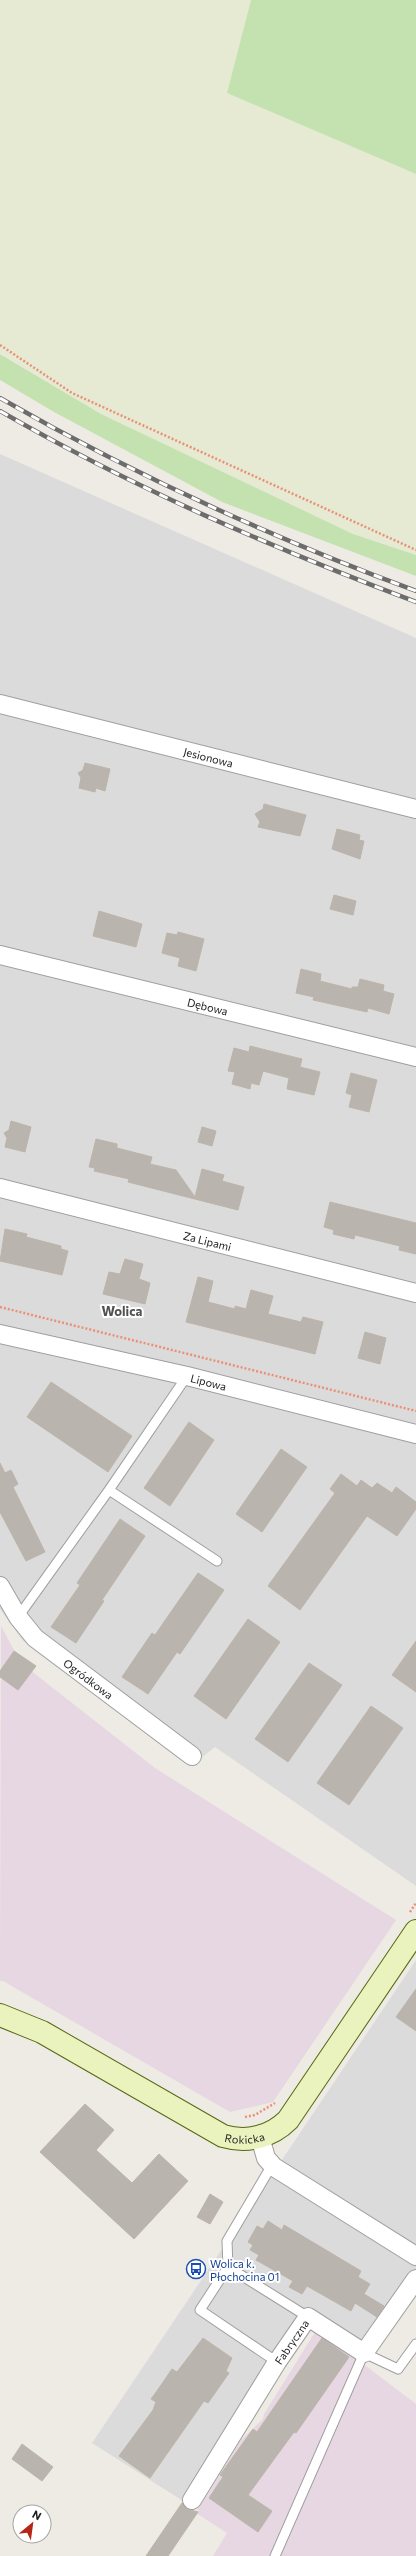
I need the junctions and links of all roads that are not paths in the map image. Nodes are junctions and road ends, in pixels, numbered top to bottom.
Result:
1 (0, 704) edge
2 (416, 809) edge
3 (0, 954) edge
4 (416, 1057) edge
5 (0, 1188) edge
6 (416, 1292) edge
7 (0, 1334) edge
8 (186, 1376) junction
9 (416, 1434) edge
10 (109, 1490) junction
11 (217, 1562) dead end
12 (0, 1586) edge
13 (18, 1616) junction
14 (192, 1756) dead end
15 (412, 1923) edge
16 (0, 2015) edge
17 (260, 2137) junction
18 (272, 2165) junction
19 (416, 2256) edge
20 (228, 2267) junction
21 (416, 2279) edge
22 (308, 2317) junction
23 (416, 2344) edge
24 (364, 2353) junction
25 (277, 2362) junction
26 (192, 2500) dead end
27 (275, 2556) edge

1 - 2 street, Jesionowa
3 - 4 street, Dębowa
5 - 6 street, Za Lipami
7 - 8 street, Lipowa
8 - 9 street, Lipowa
8 - 10 lane
10 - 11 lane
10 - 13 lane
12 - 13 street, Ogródkowa
13 - 14 street, Ogródkowa
15 - 17 main road, Rokicka
16 - 17 main road, Rokicka
17 - 18 street
18 - 19 street
18 - 20 lane
20 - 22 lane
20 - 25 lane
21 - 24 street
22 - 24 street, Fabryczna
22 - 25 street, Fabryczna
23 - 24 lane
24 - 27 lane
25 - 26 street, Fabryczna

